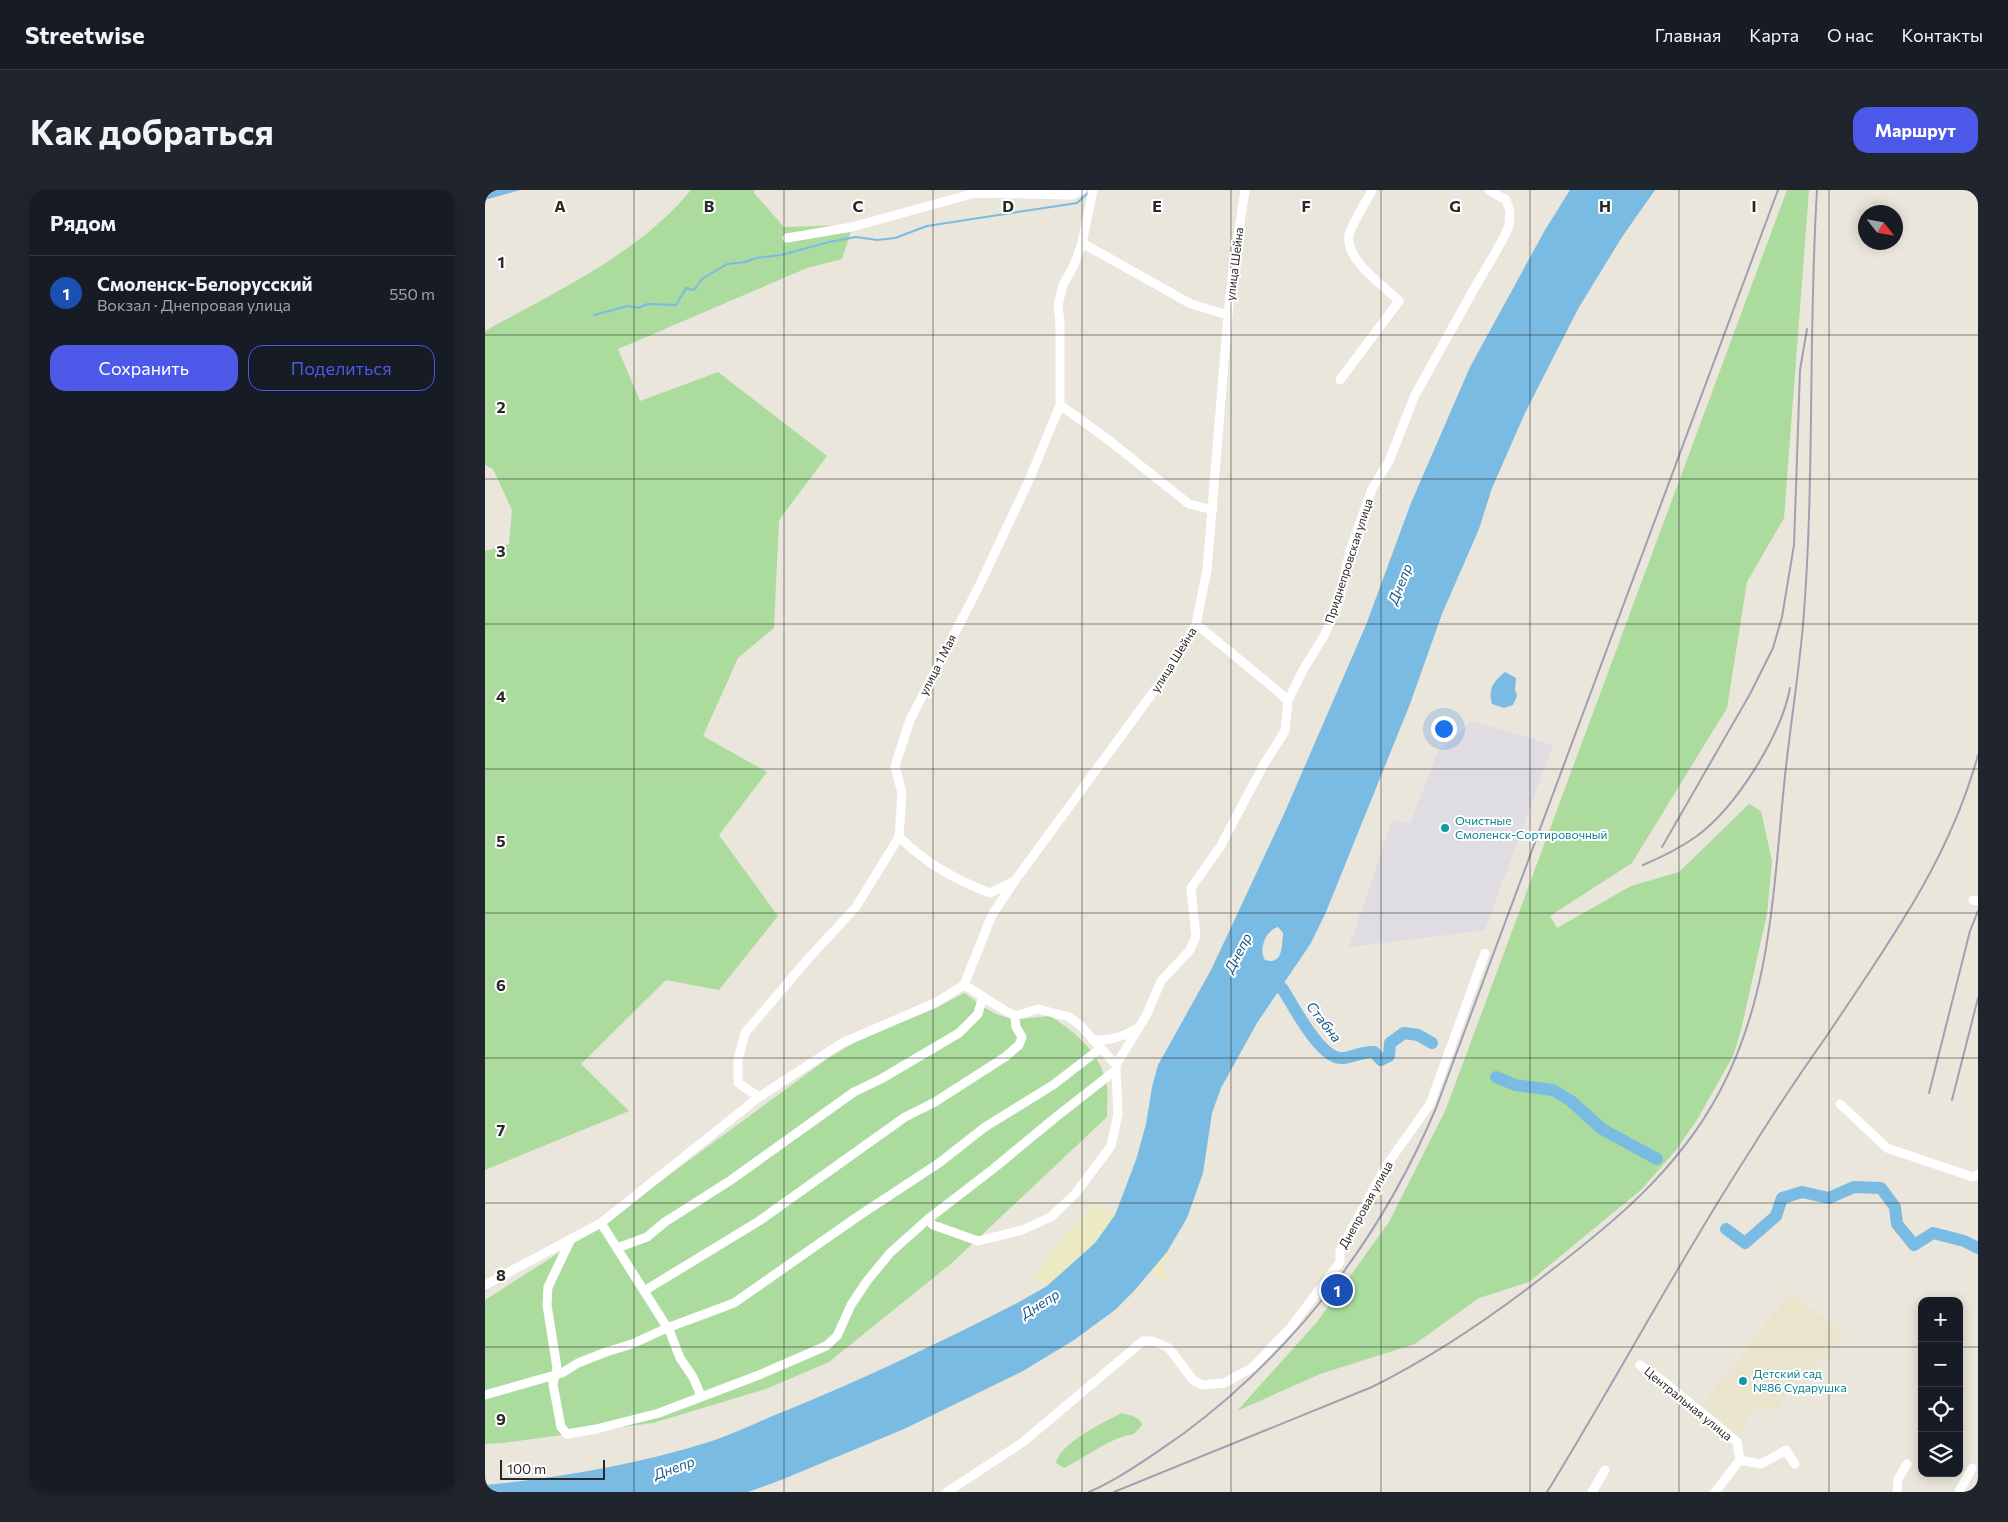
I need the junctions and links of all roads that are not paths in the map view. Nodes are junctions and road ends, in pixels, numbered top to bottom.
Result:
1 (1082, 190) edge
2 (1093, 190) edge
3 (1245, 190) edge
4 (1372, 190) edge
5 (1489, 190) edge
6 (973, 192) edge
7 (1017, 192) edge
8 (787, 238) dead end
9 (1082, 243) junction
10 (1228, 314) junction
11 (1340, 380) dead end
12 (1060, 405) junction
13 (1213, 510) junction
14 (1196, 624) junction
15 (1288, 702) junction
16 (899, 837) junction
17 (1016, 880) junction
18 (1485, 952) dead end
19 (964, 985) junction
20 (983, 996) junction
21 (1015, 1016) junction
22 (1138, 1028) junction
23 (1093, 1040) junction
24 (1101, 1048) junction
25 (1116, 1068) junction
26 (759, 1097) junction
27 (1840, 1104) dead end
28 (1978, 1174) edge
29 (929, 1218) junction
30 (601, 1223) junction
31 (571, 1239) junction
32 (617, 1248) junction
33 (485, 1285) edge
34 (643, 1291) junction
35 (667, 1328) junction
36 (1641, 1365) dead end
37 (556, 1375) junction
38 (485, 1395) edge
39 (701, 1396) junction
40 (1740, 1460) junction
41 (1795, 1464) dead end
42 (1907, 1464) dead end
43 (1972, 1468) dead end
44 (1605, 1470) dead end
45 (947, 1492) edge
46 (1592, 1492) edge
47 (1715, 1492) edge
48 (1897, 1492) edge
49 (1959, 1492) edge

1 - 7 street
2 - 9 street, улица 1 Мая
3 - 10 street, улица Шейна
4 - 11 street
5 - 15 street, Приднепровская улица
6 - 7 street
6 - 8 street
9 - 10 street
9 - 12 street, улица 1 Мая
10 - 13 street, улица Шейна
12 - 13 street
12 - 16 street, улица 1 Мая
13 - 14 street, улица Шейна
14 - 15 street
14 - 17 street, улица Шейна
15 - 22 street, Приднепровская улица
16 - 17 street
16 - 26 street, улица 1 Мая
17 - 19 street, улица Шейна
18 - 45 street, Днепровая улица
19 - 20 street
19 - 26 street
20 - 21 street
20 - 32 street
21 - 23 street
21 - 34 street
22 - 23 street
22 - 25 street, Приднепровская улица
23 - 24 street
24 - 25 street
24 - 35 street
25 - 29 street
25 - 29 street
26 - 30 street
27 - 28 street
29 - 39 street
30 - 31 street
30 - 32 street
31 - 33 street
31 - 37 street
32 - 34 street
34 - 35 street
35 - 37 street
35 - 39 street
36 - 40 street, Центральная улица
37 - 38 street
37 - 39 street
40 - 41 street
40 - 47 street
42 - 48 street
43 - 49 street
44 - 46 street

